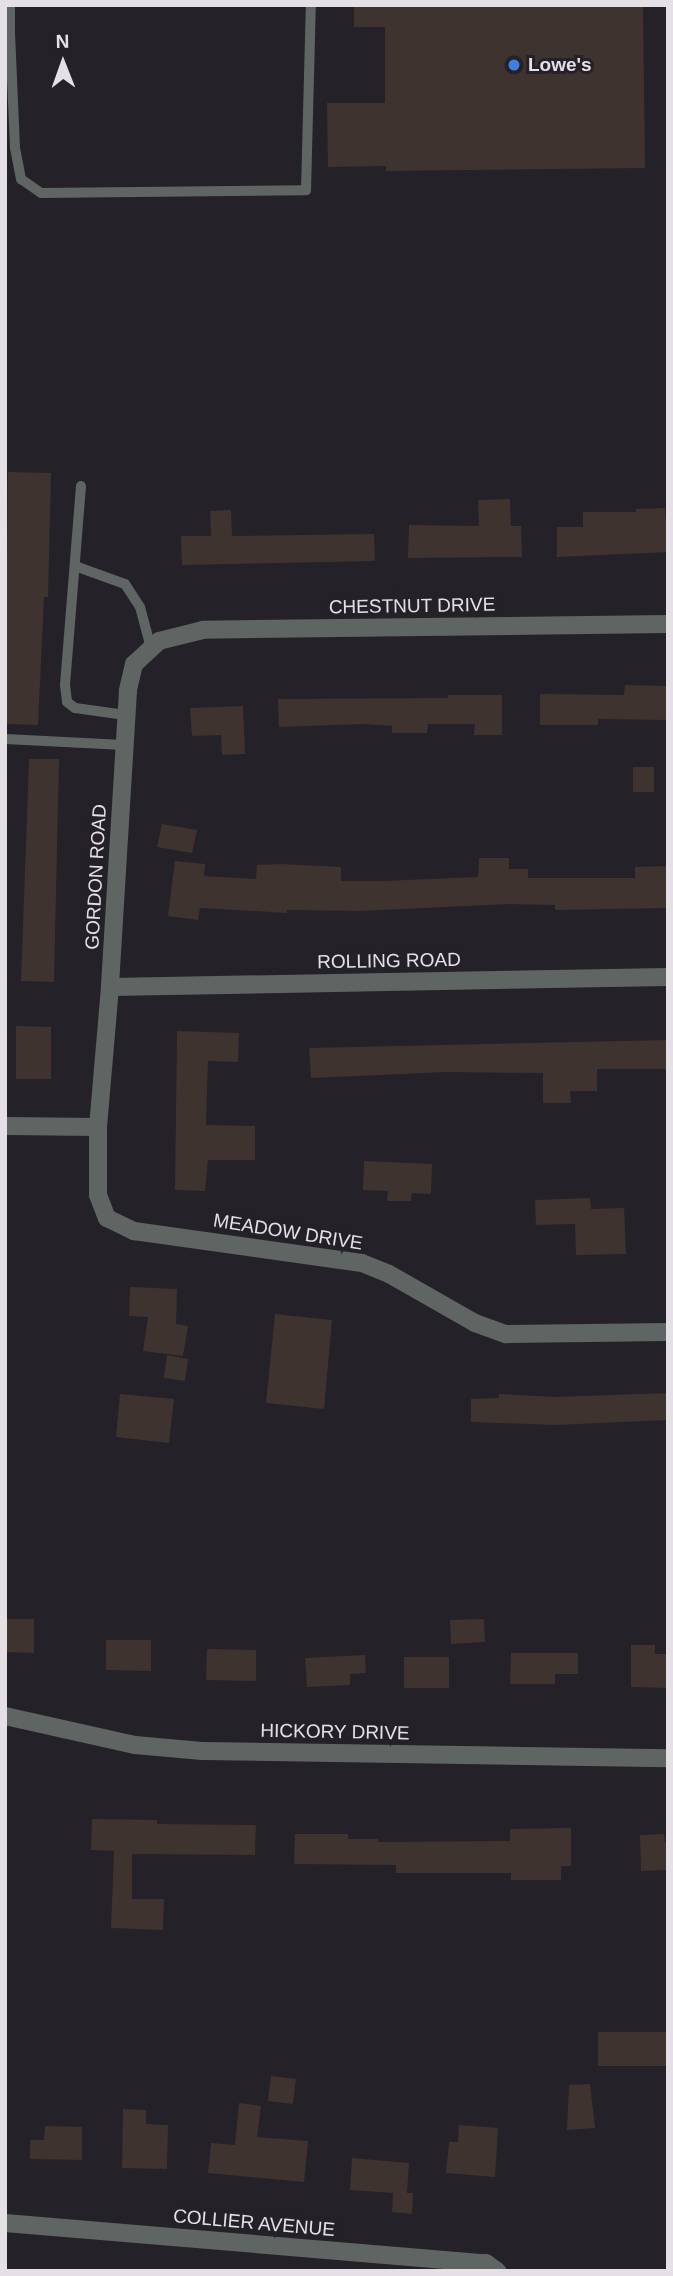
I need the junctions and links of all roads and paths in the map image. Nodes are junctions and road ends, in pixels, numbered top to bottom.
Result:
1 (10, 5) edge
2 (311, 5) edge
3 (8, 33) edge
4 (81, 486) dead end
5 (75, 566) junction
6 (668, 624) edge
7 (155, 644) junction
8 (126, 715) junction
9 (5, 739) edge
10 (124, 745) junction
11 (668, 977) edge
12 (110, 987) junction
13 (5, 1126) edge
14 (98, 1127) junction
15 (668, 1332) edge
16 (5, 1716) edge
17 (668, 1758) edge
18 (5, 2223) edge
19 (497, 2271) edge

1 - 3 lane
2 - 3 lane
4 - 5 lane
5 - 7 lane
5 - 8 lane
6 - 7 street, CHESTNUT DRIVE
7 - 8 street, GORDON ROAD
8 - 10 street, GORDON ROAD
9 - 10 lane
10 - 12 street, GORDON ROAD
11 - 12 street, ROLLING ROAD
12 - 14 street, GORDON ROAD
13 - 14 street
14 - 15 street, MEADOW DRIVE
16 - 17 street, HICKORY DRIVE
18 - 19 street, COLLIER AVENUE

